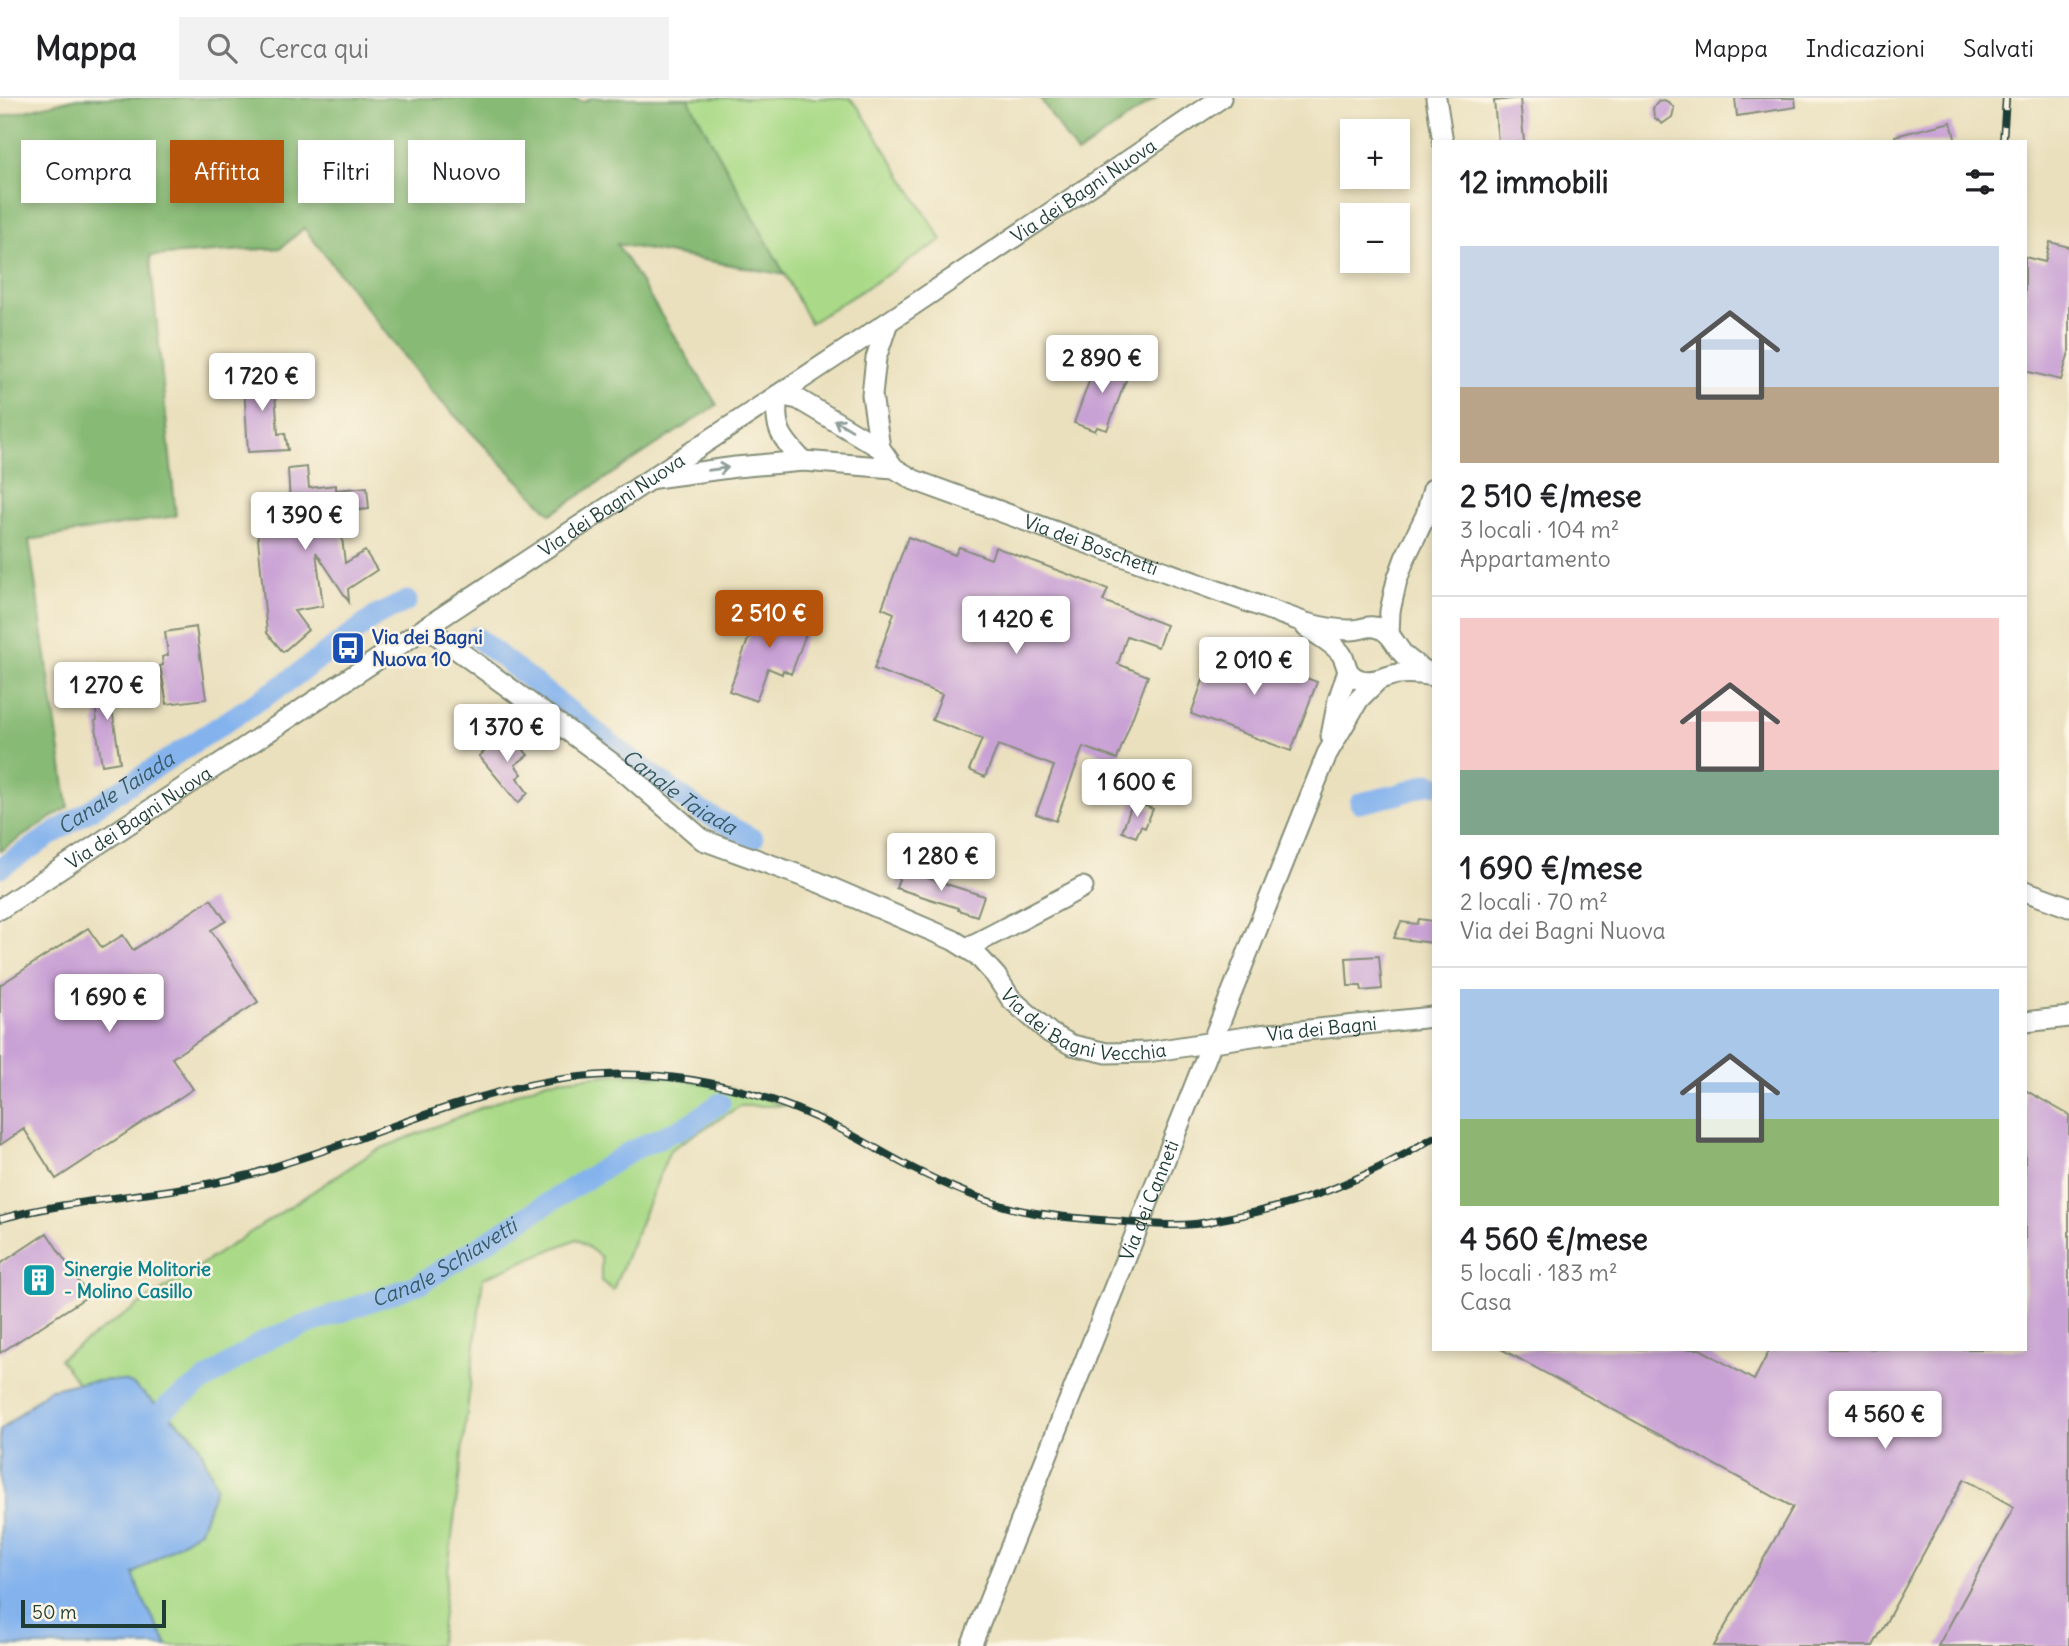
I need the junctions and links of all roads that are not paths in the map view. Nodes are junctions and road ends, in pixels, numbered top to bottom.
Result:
1 (1221, 98) edge
2 (1437, 100) edge
3 (1443, 140) edge
4 (888, 322) junction
5 (778, 395) junction
6 (880, 448) junction
7 (803, 461) junction
8 (894, 468) junction
9 (651, 479) junction
10 (1432, 493) edge
11 (1397, 580) junction
12 (1291, 618) junction
13 (426, 627) junction
14 (1358, 629) junction
15 (1393, 640) junction
16 (1345, 663) junction
17 (1432, 675) edge
18 (1432, 676) edge
19 (1382, 678) junction
20 (1327, 754) junction
21 (1083, 887) dead end
22 (2027, 892) edge
23 (2069, 907) edge
24 (0, 909) edge
25 (972, 951) junction
26 (1432, 1017) edge
27 (2069, 1017) edge
28 (2027, 1022) edge
29 (1213, 1043) junction
30 (971, 1646) edge

1 - 4 street, Via dei Bagni Nuova
2 - 3 street
4 - 5 street, Via dei Bagni Nuova
4 - 6 street, Via dei Boschetti
6 -> 5 street, Via dei Boschetti
5 - 7 street
5 - 9 street, Via dei Bagni Nuova
6 - 8 street, Via dei Boschetti
7 - 8 street, Via dei Boschetti
9 -> 7 street, Via dei Boschetti
8 - 12 street, Via dei Boschetti
9 - 13 street, Via dei Bagni Nuova
10 - 11 street
11 - 14 street
11 - 15 street
12 - 14 street, Via dei Boschetti
12 - 16 street, Via dei Boschetti
13 - 24 street, Via dei Bagni Nuova
13 - 25 street
14 - 15 street, Via dei Boschetti
14 - 16 street
15 - 17 street, Via dei Boschetti
15 - 19 street
16 - 19 street, Via dei Boschetti
16 - 20 street, Via dei Canneti
18 - 19 street, Via dei Boschetti
19 - 20 street, Via dei Canneti
20 - 29 street, Via dei Canneti
21 - 25 street
22 - 23 street
25 - 29 street, Via dei Bagni Vecchia
26 - 29 street, Via dei Bagni
27 - 28 street
29 - 30 street, Via dei Canneti

